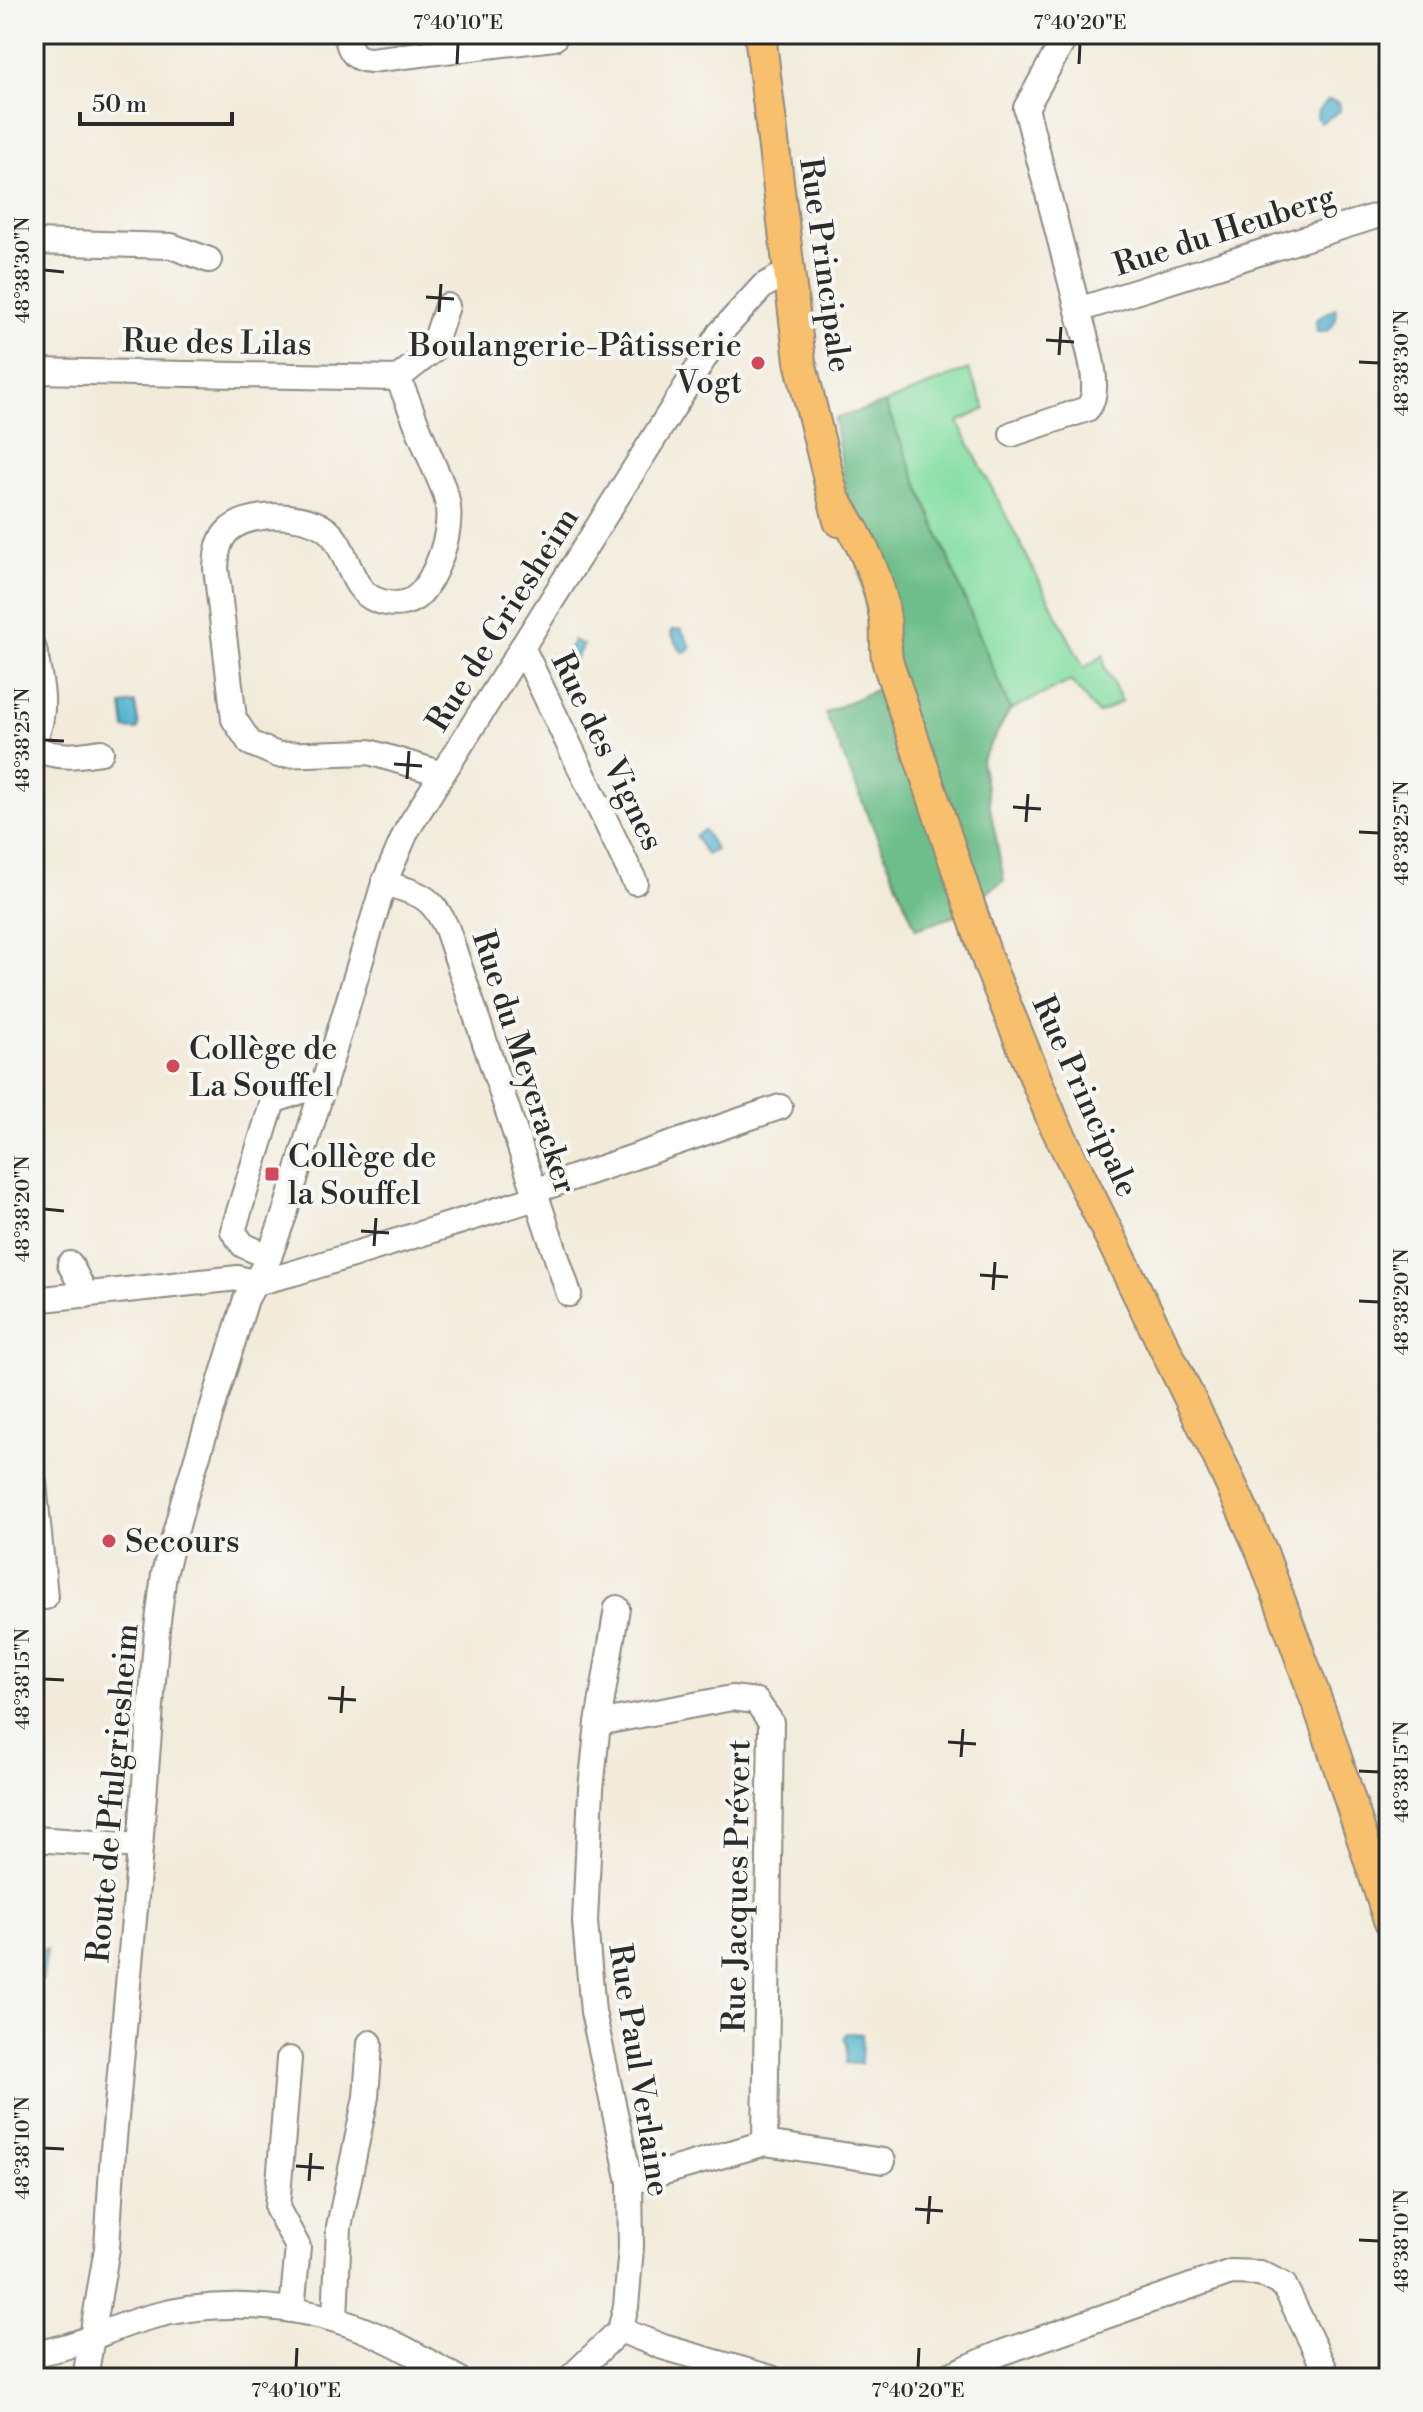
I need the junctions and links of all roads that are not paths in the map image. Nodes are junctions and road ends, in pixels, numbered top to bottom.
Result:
1 (346, 34) edge
2 (760, 34) edge
3 (1062, 34) edge
4 (554, 38) dead end
5 (1389, 212) edge
6 (34, 242) edge
7 (209, 260) dead end
8 (787, 273) junction
9 (447, 306) dead end
10 (1078, 310) junction
11 (34, 371) edge
12 (398, 378) junction
13 (1012, 434) dead end
14 (522, 647) junction
15 (34, 649) edge
16 (34, 740) edge
17 (34, 748) edge
18 (101, 752) dead end
19 (441, 776) junction
20 (635, 882) dead end
21 (384, 883) junction
22 (324, 1083) junction
23 (780, 1107) dead end
24 (535, 1194) junction
25 (70, 1264) dead end
26 (263, 1269) junction
27 (569, 1294) dead end
28 (86, 1295) junction
29 (34, 1300) edge
30 (34, 1483) edge
31 (45, 1597) dead end
32 (617, 1608) dead end
33 (598, 1723) junction
34 (34, 1839) edge
35 (140, 1846) junction
36 (1389, 1920) edge
37 (370, 2043) dead end
38 (289, 2059) dead end
39 (765, 2143) junction
40 (883, 2161) dead end
41 (630, 2182) junction
42 (292, 2310) junction
43 (335, 2319) junction
44 (620, 2330) junction
45 (90, 2339) junction
46 (34, 2353) edge
47 (85, 2378) edge
48 (457, 2378) edge
49 (570, 2378) edge
50 (771, 2378) edge
51 (943, 2378) edge
52 (1329, 2378) edge

1 - 4 street
2 - 8 main road, Rue Principale
3 - 10 street, Rue du Heuberg
5 - 10 street, Rue du Heuberg
6 - 7 street
8 - 14 street, Rue de Griesheim
8 - 36 main road, Rue Principale
9 - 12 street
10 - 13 street, Rue du Heuberg
11 - 12 street, Rue des Lilas
12 - 19 street
14 - 19 street, Rue de Griesheim
14 - 20 street, Rue des Vignes
15 - 16 street
17 - 18 street
19 - 21 street, Rue de Griesheim
21 - 22 street, Rue de Griesheim
21 - 24 street, Rue du Meyeracker
22 - 26 street, Rue de Griesheim
22 - 26 street
23 - 24 street
24 - 26 street
24 - 27 street, Rue du Meyeracker
25 - 28 street
26 - 28 street
26 - 35 street, Route de Pfulgriesheim
28 - 29 street
30 - 31 street
32 - 33 street, Rue Paul Verlaine
33 - 39 street, Rue Jacques Prévert
33 - 41 street, Rue Paul Verlaine
34 - 35 street
35 - 45 street, Route de Pfulgriesheim
37 - 43 street
38 - 42 street
39 - 40 street
39 - 41 street
41 - 44 street, Rue Paul Verlaine
42 - 43 street
42 - 45 street
43 - 48 street
44 - 49 street
44 - 50 street
45 - 46 street
45 - 47 street
51 - 52 street

